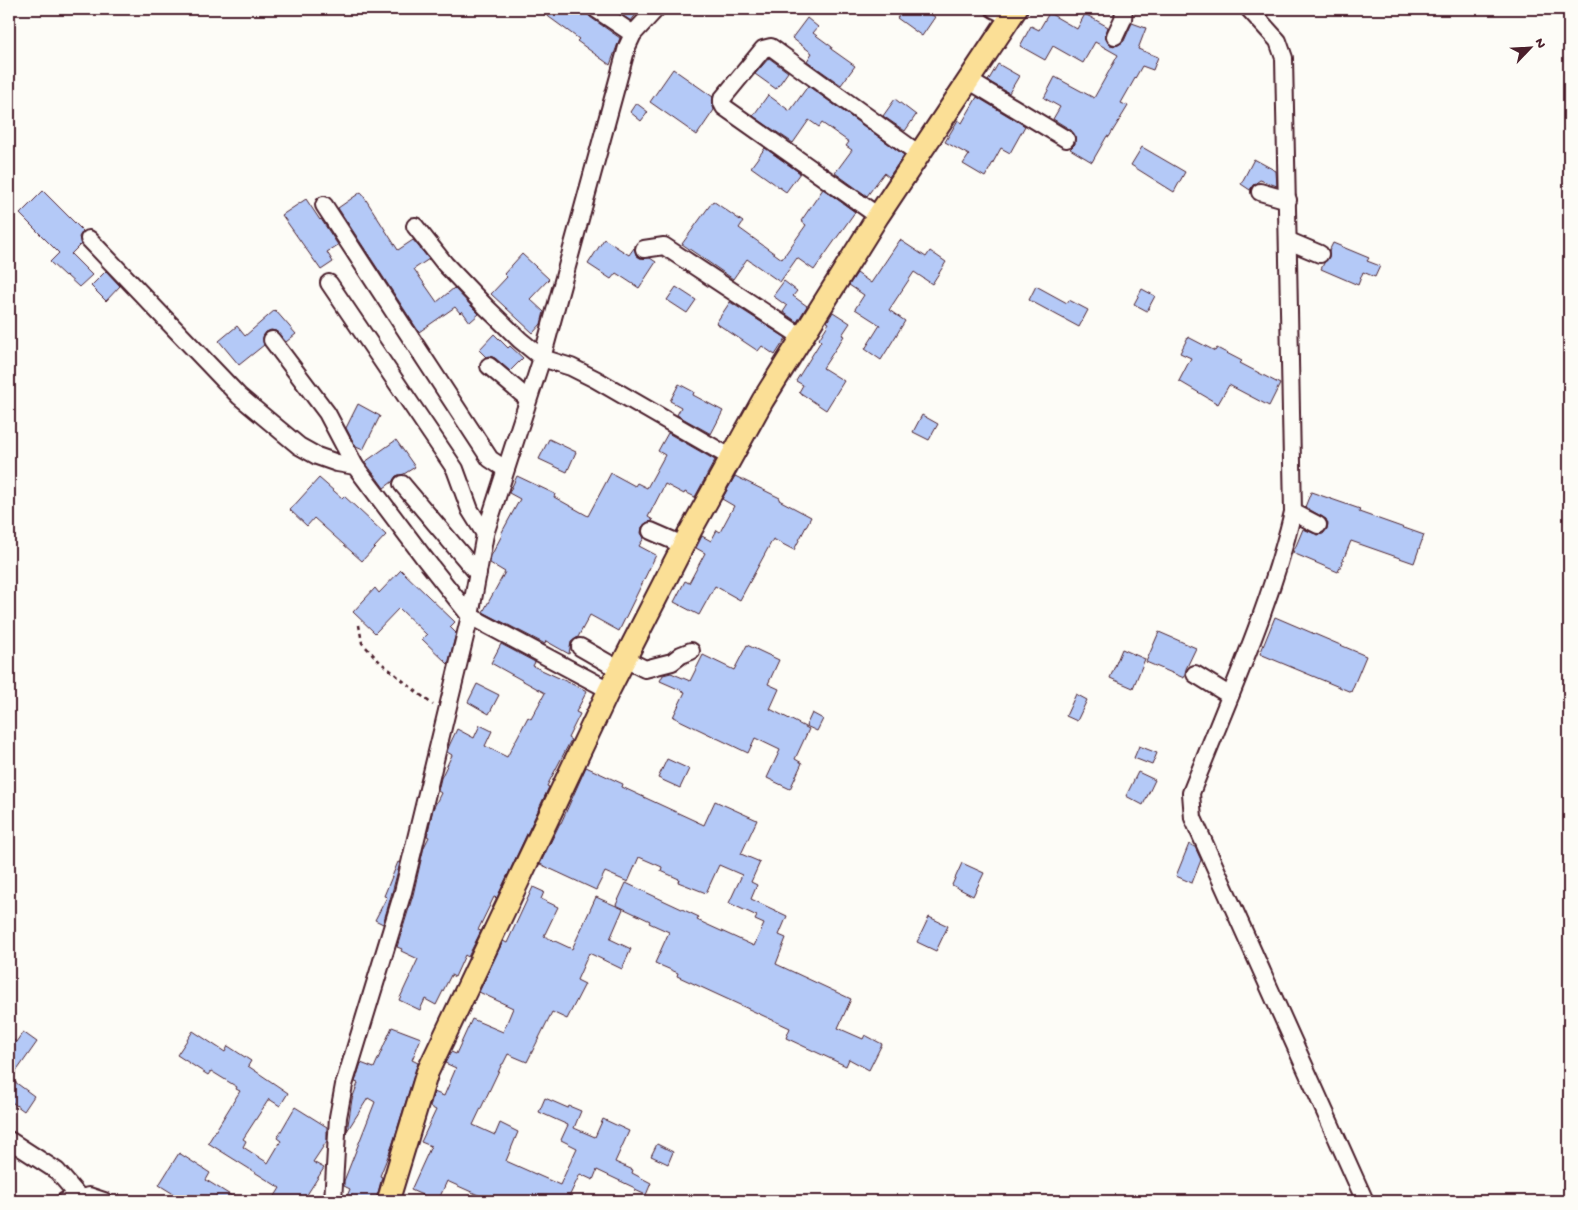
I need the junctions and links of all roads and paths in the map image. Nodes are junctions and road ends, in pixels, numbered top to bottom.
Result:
1 (596, 9) edge
2 (656, 9) edge
3 (1124, 9) edge
4 (1248, 9) edge
5 (1007, 12) edge
6 (633, 34) junction
7 (1115, 36) dead end
8 (968, 80) junction
9 (1066, 139) dead end
10 (919, 154) junction
11 (1260, 192) dead end
12 (1288, 200) junction
13 (324, 205) dead end
14 (878, 216) junction
15 (415, 226) dead end
16 (89, 239) dead end
17 (1289, 241) junction
18 (644, 249) dead end
19 (1320, 254) dead end
20 (329, 283) dead end
21 (802, 338) junction
22 (272, 340) dead end
23 (542, 358) junction
24 (489, 366) dead end
25 (528, 399) junction
26 (730, 457) junction
27 (355, 466) junction
28 (505, 469) junction
29 (402, 484) dead end
30 (1293, 512) junction
31 (1318, 526) dead end
32 (651, 531) dead end
33 (485, 534) junction
34 (683, 545) junction
35 (478, 574) junction
36 (470, 616) junction
37 (359, 625) dead end
38 (580, 647) dead end
39 (691, 651) dead end
40 (623, 664) junction
41 (1195, 674) dead end
42 (609, 690) junction
43 (1229, 695) junction
44 (446, 716) junction
45 (9, 1140) edge
46 (393, 1199) edge
47 (72, 1200) edge
48 (104, 1201) edge
49 (333, 1201) edge
50 (1365, 1201) edge

1 - 6 street
2 - 6 street
3 - 7 street
4 - 12 street
5 - 8 main road
6 - 23 street
8 - 9 street
8 - 10 main road
10 - 14 main road
10 - 14 street
11 - 12 street
12 - 17 street
13 - 28 street
14 - 21 main road
15 - 23 street
16 - 27 street
17 - 19 street
17 - 30 street
18 - 21 street
20 - 33 street
21 - 26 main road
22 - 27 street
23 - 25 street
23 - 26 street
24 - 25 street
25 - 28 street
26 - 34 main road
27 - 36 street
28 - 33 street
29 - 35 street
30 - 31 street
30 - 43 street
32 - 34 street
33 - 35 street
34 - 40 main road
35 - 36 street
36 - 42 street
36 - 44 street
37 - 44 path
38 - 40 street
39 - 40 street
40 - 42 main road
41 - 43 street
42 - 46 main road
43 - 50 street
44 - 49 street
45 - 47 street
47 - 48 street

